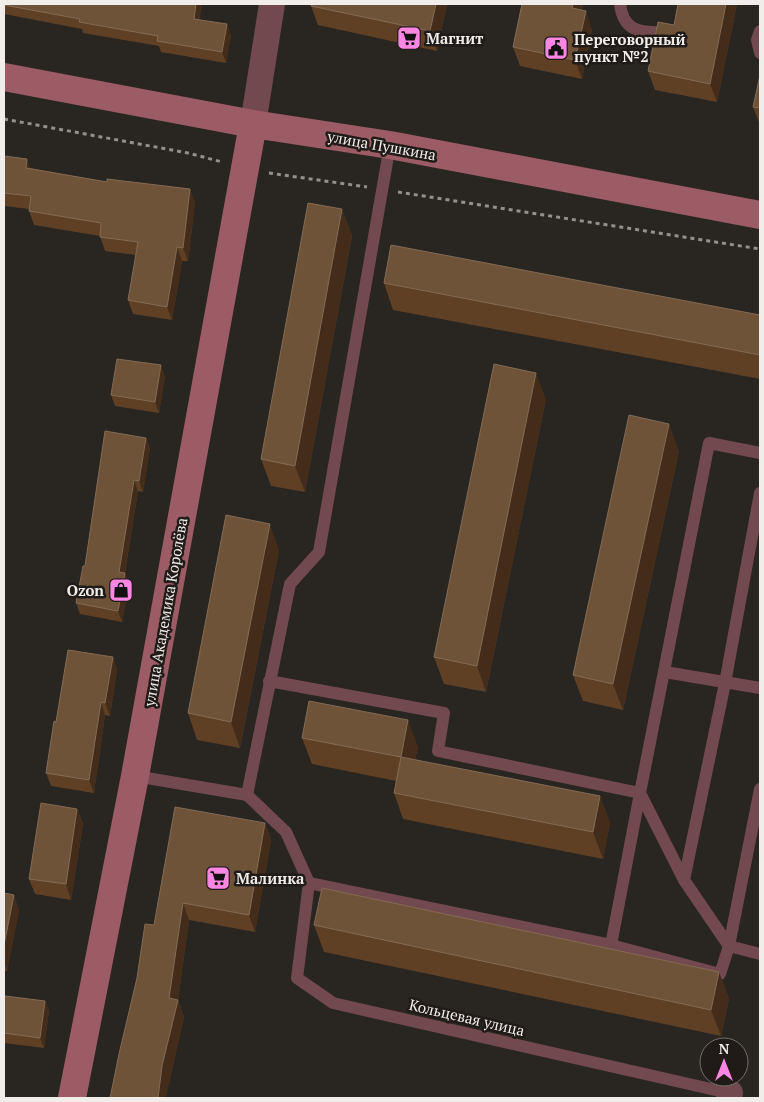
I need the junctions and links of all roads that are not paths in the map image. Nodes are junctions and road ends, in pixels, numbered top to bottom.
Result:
1 (272, 4) edge
2 (620, 4) edge
3 (760, 31) edge
4 (661, 32) edge
5 (760, 53) edge
6 (4, 77) edge
7 (253, 124) junction
8 (390, 145) junction
9 (760, 215) edge
10 (760, 453) edge
11 (760, 494) edge
12 (665, 672) junction
13 (269, 681) junction
14 (725, 683) junction
15 (760, 688) edge
16 (135, 776) junction
17 (760, 789) edge
18 (640, 793) junction
19 (247, 796) junction
20 (684, 880) junction
21 (309, 883) junction
22 (611, 945) junction
23 (729, 946) junction
24 (760, 954) edge
25 (734, 1096) edge
26 (72, 1098) edge

1 - 7 street
2 - 4 lane
3 - 5 lane
6 - 7 street, улица Пушкина
7 - 8 street, улица Пушкина
7 - 16 street, улица Академика Королёва
8 - 9 street, улица Пушкина
8 - 13 lane
10 - 12 lane
11 - 14 lane
12 - 14 lane
12 - 18 lane
13 - 18 lane
13 - 19 lane
14 - 15 lane
14 - 20 lane
16 - 19 lane
16 - 26 street, улица Академика Королёва
17 - 23 lane
18 - 20 lane
18 - 22 lane
19 - 21 lane
20 - 23 lane
21 - 22 lane
21 - 25 lane, Кольцевая улица
22 - 23 lane
23 - 24 lane

